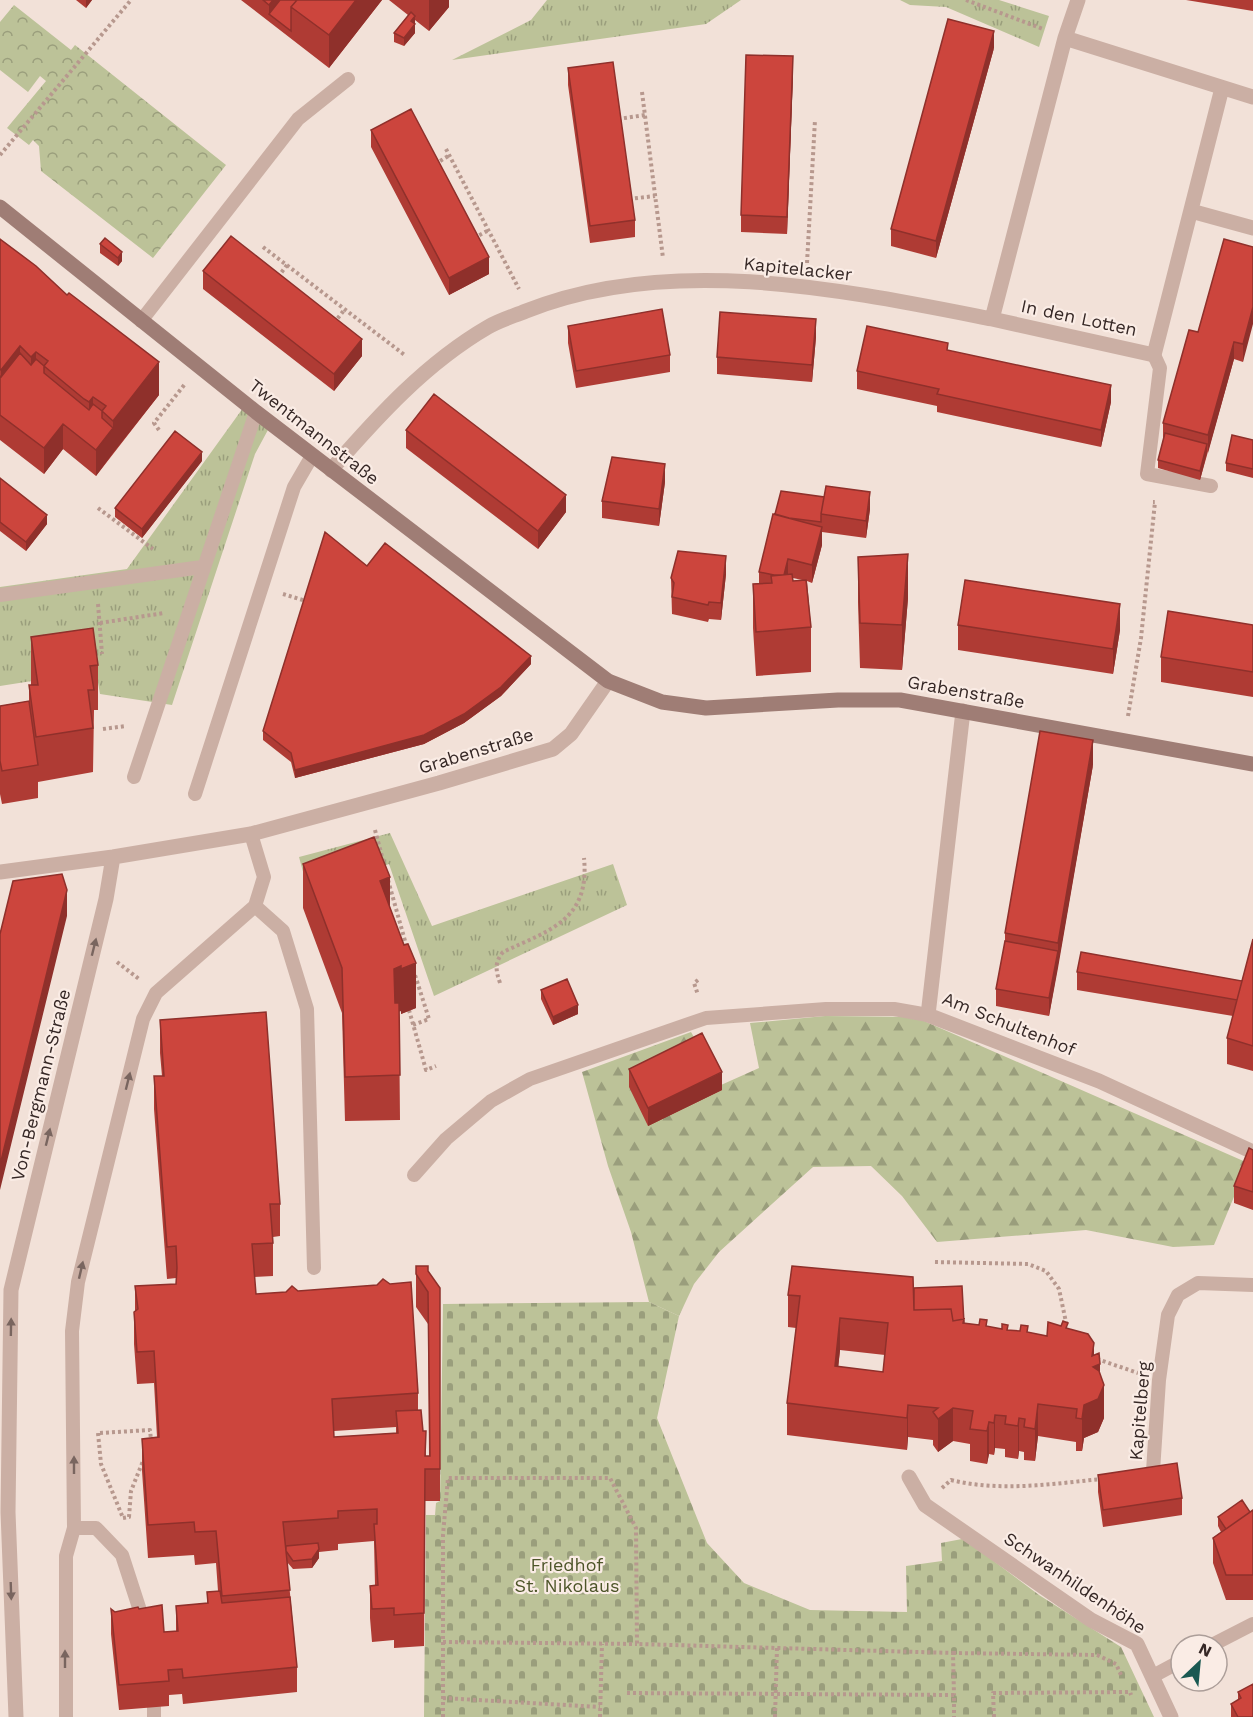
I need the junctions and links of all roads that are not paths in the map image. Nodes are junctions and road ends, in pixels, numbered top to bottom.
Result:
1 (1078, 0) edge
2 (1065, 38) junction
3 (348, 79) dead end
4 (1222, 88) junction
5 (1253, 97) edge
6 (0, 207) edge
7 (1191, 211) junction
8 (1253, 228) edge
9 (992, 319) junction
10 (141, 321) junction
11 (1154, 355) junction
12 (256, 412) junction
13 (312, 456) junction
14 (331, 470) junction
15 (1211, 486) dead end
16 (202, 567) junction
17 (0, 595) edge
18 (608, 681) junction
19 (963, 711) junction
20 (1253, 764) edge
21 (134, 777) dead end
22 (195, 794) dead end
23 (251, 834) junction
24 (113, 857) junction
25 (0, 872) edge
26 (255, 906) junction
27 (928, 1015) junction
28 (1253, 1152) edge
29 (414, 1175) dead end
30 (314, 1268) dead end
31 (1253, 1285) edge
32 (1153, 1471) edge
33 (909, 1477) dead end
34 (4, 1512) edge
35 (74, 1528) junction
36 (1253, 1624) edge
37 (147, 1634) edge
38 (1229, 1636) edge
39 (1169, 1667) edge
40 (1153, 1676) junction
41 (16, 1717) edge
42 (66, 1717) edge
43 (1171, 1717) edge

1 - 2 street
2 - 4 street
2 - 9 street
3 - 10 lane
4 - 5 street
4 - 7 street, In den Lotten
6 - 10 street, Twentmannstraße
7 - 8 street
7 - 11 street, In den Lotten
9 - 11 street, In den Lotten
9 - 14 street, Kapitelacker
10 - 12 street, Twentmannstraße
11 - 15 lane
12 - 13 street, Twentmannstraße
12 - 16 lane
13 - 14 street, Twentmannstraße
13 - 22 lane
14 - 18 street, Twentmannstraße
16 - 17 lane
16 - 21 lane
18 - 19 street, Grabenstraße
18 - 23 street, Grabenstraße
19 - 20 street, Grabenstraße
19 - 27 street, Am Schultenhof
23 - 24 street, Grabenstraße
23 - 26 lane
24 - 25 street, Grabenstraße
34 -> 24 street, Von-Bergmann-Straße
26 - 30 lane
35 -> 26 lane
27 - 28 street, Am Schultenhof
27 - 29 lane
31 - 32 lane, Kapitelberg
33 - 40 street, Schwanhildenhöhe
34 -> 41 street, Von-Bergmann-Straße
35 - 37 lane
42 -> 35 lane
36 - 38 lane
39 - 40 lane
40 - 43 street, Schwanhildenhöhe

